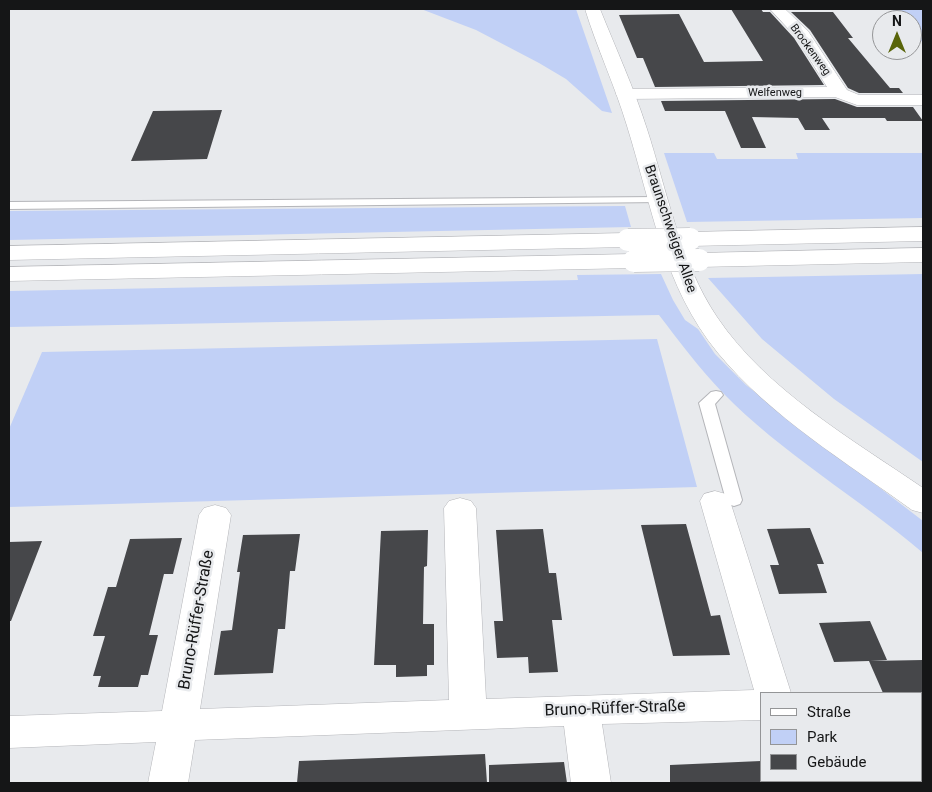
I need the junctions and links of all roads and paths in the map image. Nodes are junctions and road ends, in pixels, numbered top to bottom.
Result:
1 (592, 9) edge
2 (777, 9) edge
3 (837, 92) junction
4 (624, 94) junction
5 (923, 100) edge
6 (658, 200) junction
7 (9, 206) edge
8 (923, 234) edge
9 (694, 249) junction
10 (631, 250) junction
11 (9, 252) edge
12 (923, 254) edge
13 (9, 274) edge
14 (716, 395) dead end
15 (725, 501) joint
16 (923, 503) edge
17 (460, 508) dead end
18 (215, 515) dead end
19 (773, 692) edge
20 (760, 705) edge
21 (581, 711) junction
22 (468, 715) junction
23 (179, 725) junction
24 (9, 732) edge
25 (168, 783) edge
26 (591, 783) edge

1 - 4 main road, Braunschweiger Allee
2 - 3 main road, Brockenweg
3 - 4 main road, Welfenweg
3 - 5 main road, Welfenweg
4 - 6 main road, Braunschweiger Allee
6 - 7 lane
6 - 16 main road, Braunschweiger Allee
8 - 9 main road
9 - 10 main road, bridge
9 - 12 main road
10 - 11 main road
10 - 13 main road
14 - 15 lane
15 - 19 main road
17 - 22 main road
18 - 23 main road, Bruno-Rüffer-Straße
20 - 21 main road, Bruno-Rüffer-Straße
21 - 22 main road, Bruno-Rüffer-Straße
21 - 26 main road
22 - 23 main road, Bruno-Rüffer-Straße
23 - 24 main road, Bruno-Rüffer-Straße
23 - 25 main road

